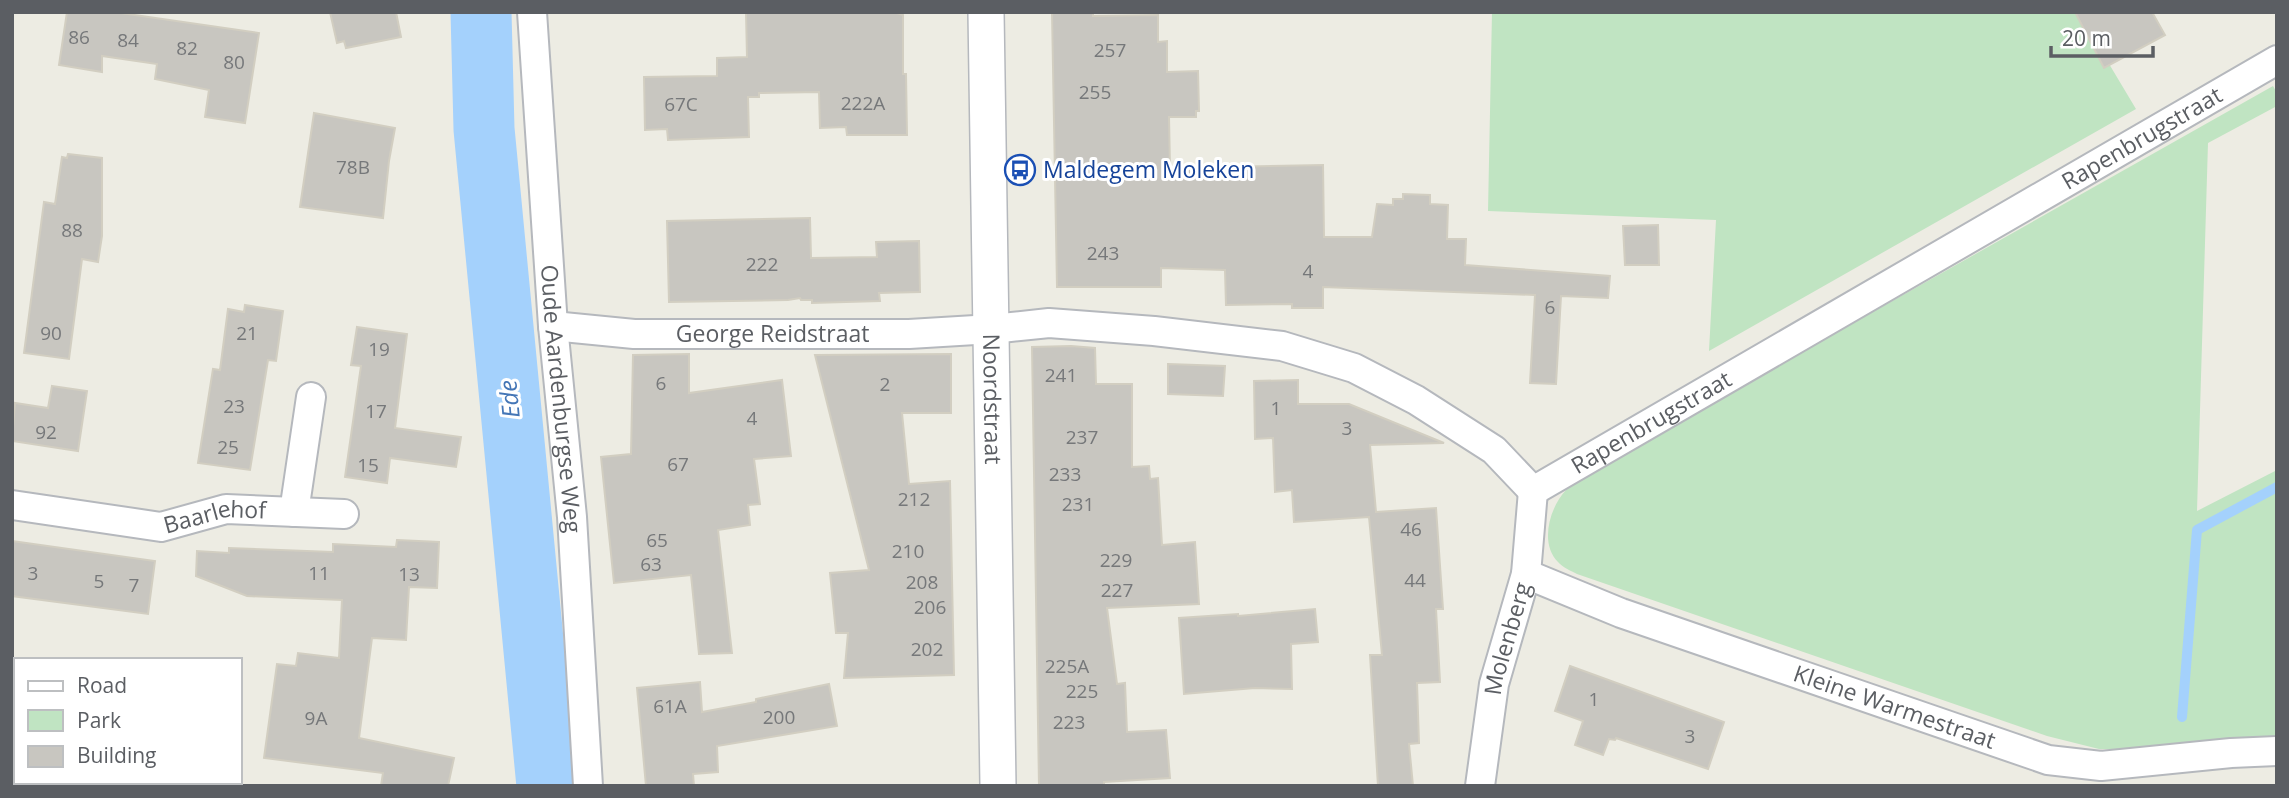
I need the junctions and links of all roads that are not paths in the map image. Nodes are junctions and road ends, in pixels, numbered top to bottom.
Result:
1 (532, 12) edge
2 (986, 12) edge
3 (2277, 60) edge
4 (553, 326) junction
5 (992, 329) junction
6 (311, 397) dead end
7 (1533, 491) junction
8 (12, 505) edge
9 (294, 512) junction
10 (344, 514) dead end
11 (1526, 574) junction
12 (2277, 751) edge
13 (588, 786) edge
14 (998, 786) edge
15 (1480, 786) edge

1 - 4 street, Oude Aardenburgse Weg
2 - 5 street, Noordstraat
3 - 7 street, Rapenbrugstraat
4 - 5 street, George Reidstraat
4 - 13 street, Oude Aardenburgse Weg
5 - 7 street
5 - 14 street, Noordstraat
6 - 9 street, Baarlehof
7 - 11 street, Molenberg
8 - 9 street, Baarlehof
9 - 10 street, Baarlehof
11 - 12 street, Kleine Warmestraat
11 - 15 street, Molenberg

